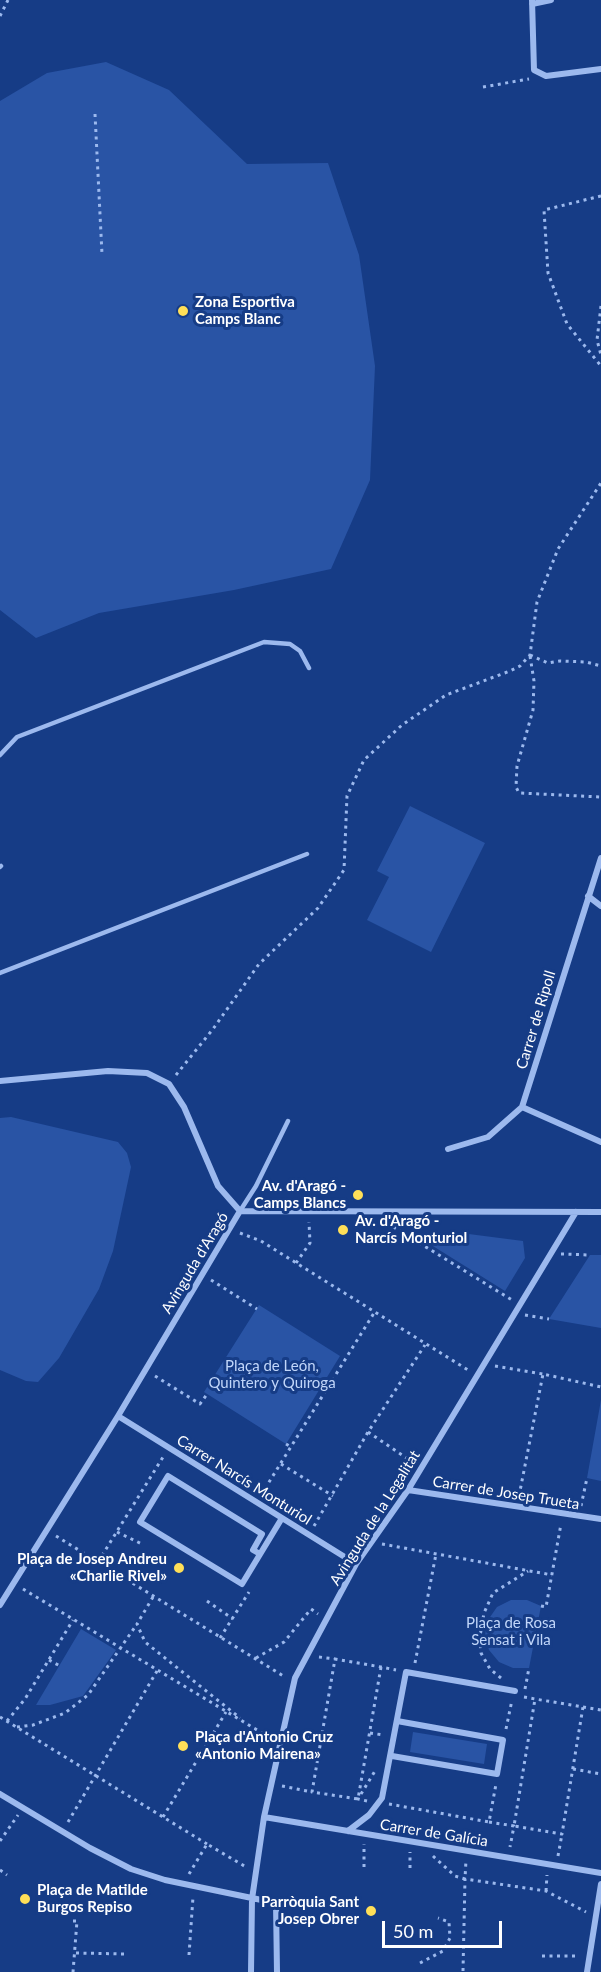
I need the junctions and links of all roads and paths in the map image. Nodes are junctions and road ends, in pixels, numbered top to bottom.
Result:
1 (8, 0) edge
2 (551, 0) edge
3 (532, 2) edge
4 (0, 16) edge
5 (601, 69) edge
6 (539, 74) junction
7 (483, 87) dead end
8 (95, 114) dead end
9 (601, 196) edge
10 (102, 254) dead end
11 (601, 306) edge
12 (601, 355) edge
13 (601, 366) edge
14 (601, 483) edge
15 (530, 655) junction
16 (601, 666) edge
17 (309, 668) dead end
18 (0, 755) edge
19 (601, 797) edge
20 (307, 854) dead end
21 (601, 858) edge
22 (588, 896) junction
23 (601, 906) edge
24 (0, 973) edge
25 (0, 1081) edge
26 (169, 1084) junction
27 (522, 1107) junction
28 (288, 1121) dead end
29 (601, 1142) edge
30 (448, 1149) dead end
31 (240, 1211) junction
32 (576, 1212) junction
33 (601, 1212) edge
34 (386, 1223) dead end
35 (229, 1229) junction
36 (310, 1232) dead end
37 (551, 1254) junction
38 (590, 1255) dead end
39 (296, 1263) junction
40 (202, 1274) junction
41 (510, 1299) dead end
42 (257, 1309) dead end
43 (374, 1312) junction
44 (515, 1313) junction
45 (549, 1319) dead end
46 (426, 1344) junction
47 (340, 1356) dead end
48 (346, 1360) junction
49 (484, 1364) junction
50 (467, 1369) dead end
51 (145, 1370) junction
52 (543, 1374) junction
53 (601, 1387) edge
54 (207, 1394) dead end
55 (118, 1416) junction
56 (368, 1432) junction
57 (286, 1444) dead end
58 (169, 1447) junction
59 (291, 1447) junction
60 (409, 1459) dead end
61 (280, 1464) junction
62 (587, 1478) dead end
63 (264, 1490) dead end
64 (408, 1490) junction
65 (333, 1496) junction
66 (518, 1506) junction
67 (562, 1513) junction
68 (579, 1516) junction
69 (282, 1518) junction
70 (601, 1519) edge
71 (318, 1520) dead end
72 (47, 1530) junction
73 (117, 1532) junction
74 (372, 1542) junction
75 (144, 1545) dead end
76 (260, 1554) junction
77 (436, 1554) junction
78 (98, 1562) junction
79 (356, 1564) junction
80 (529, 1570) junction
81 (552, 1575) junction
82 (14, 1584) junction
83 (153, 1597) junction
84 (207, 1601) dead end
85 (0, 1605) edge
86 (543, 1606) dead end
87 (317, 1613) dead end
88 (73, 1620) junction
89 (137, 1624) junction
90 (220, 1638) junction
91 (120, 1649) junction
92 (308, 1655) junction
93 (255, 1659) junction
94 (335, 1659) junction
95 (50, 1660) junction
96 (60, 1666) dead end
97 (381, 1668) junction
98 (529, 1668) dead end
99 (157, 1671) junction
100 (406, 1672) junction
101 (414, 1673) junction
102 (280, 1674) dead end
103 (505, 1680) dead end
104 (515, 1682) dead end
105 (525, 1690) dead end
106 (514, 1691) junction
107 (583, 1707) junction
108 (601, 1710) edge
109 (226, 1712) junction
110 (0, 1717) edge
111 (8, 1721) junction
112 (397, 1721) junction
113 (248, 1725) junction
114 (17, 1727) junction
115 (282, 1734) junction
116 (321, 1740) junction
117 (503, 1740) junction
118 (280, 1744) junction
119 (392, 1756) junction
120 (573, 1769) junction
121 (497, 1774) junction
122 (601, 1774) edge
123 (95, 1775) junction
124 (271, 1785) junction
125 (312, 1792) junction
126 (0, 1794) edge
127 (379, 1802) junction
128 (23, 1808) junction
129 (163, 1817) junction
130 (264, 1817) junction
131 (489, 1822) junction
132 (514, 1826) junction
133 (348, 1831) junction
134 (63, 1832) junction
135 (364, 1834) junction
136 (562, 1834) junction
137 (0, 1841) edge
138 (411, 1841) junction
139 (207, 1844) junction
140 (433, 1857) dead end
141 (509, 1858) junction
142 (466, 1865) dead end
143 (556, 1866) junction
144 (364, 1867) dead end
145 (410, 1868) dead end
146 (0, 1870) edge
147 (601, 1873) edge
148 (256, 1874) junction
149 (8, 1875) dead end
150 (465, 1879) junction
151 (547, 1880) dead end
152 (183, 1884) junction
153 (601, 1884) edge
154 (194, 1886) junction
155 (546, 1891) junction
156 (252, 1899) junction
157 (596, 1917) junction
158 (438, 1918) dead end
159 (73, 1921) dead end
160 (76, 1953) junction
161 (126, 1954) dead end
162 (189, 1955) dead end
163 (542, 1956) dead end
164 (564, 1956) dead end
165 (420, 1963) dead end
166 (463, 1971) edge
167 (73, 1972) edge
168 (250, 1972) edge
169 (277, 1972) edge
170 (587, 1972) edge

1 - 4 path
2 - 3 street
3 - 6 street
5 - 6 street
6 - 7 path
8 - 10 path
9 - 13 path
11 - 12 path
14 - 15 path
15 - 16 path
15 - 19 path
15 - 26 path
17 - 18 lane
20 - 24 lane
21 - 22 street, Carrer de Ripoll
22 - 23 street
22 - 27 street, Carrer de Ripoll
25 - 26 street
26 - 31 street
27 - 29 street
27 - 30 street
28 - 31 lane
31 - 32 street, Avinguda d'Aragó
31 - 35 street, Avinguda d'Aragó
32 - 33 street, Avinguda d'Aragó
32 - 37 street, Avinguda de la Legalitat
34 - 41 path
35 - 39 path
35 - 40 street, Avinguda d'Aragó
36 - 39 path
37 - 38 path
37 - 44 street, Avinguda de la Legalitat
39 - 43 path
40 - 42 path
40 - 51 street, Avinguda d'Aragó
43 - 46 path
43 - 48 path
44 - 45 path
44 - 49 street, Avinguda de la Legalitat
46 - 50 path
46 - 56 path
47 - 48 path
48 - 59 path
49 - 52 path
49 - 64 street, Avinguda de la Legalitat
51 - 54 path
51 - 55 street, Avinguda d'Aragó
52 - 53 path
52 - 66 path
55 - 58 street, Carrer Narcís Monturiol
55 - 72 street, Avinguda d'Aragó
56 - 60 path
56 - 65 path
57 - 59 path
58 - 69 street, Carrer Narcís Monturiol
58 - 73 path
59 - 61 path
61 - 63 path
61 - 65 path
62 - 68 path
64 - 66 street, Carrer de Josep Trueta
64 - 74 street, Avinguda de la Legalitat
65 - 71 path
66 - 67 street, Carrer de Josep Trueta
67 - 68 street, Carrer de Josep Trueta
67 - 81 path
68 - 70 street, Carrer de Josep Trueta
69 - 76 street
69 - 79 street, Carrer Narcís Monturiol
72 - 78 path
72 - 82 street, Avinguda d'Aragó
73 - 75 path
73 - 78 path
74 - 77 path
74 - 79 street, Avinguda de la Legalitat
76 - 76 street
77 - 80 path
77 - 101 path
78 - 83 path
79 - 92 street, Avinguda de la Legalitat
80 - 81 path
80 - 103 path
81 - 86 path
82 - 85 street, Avinguda d'Aragó
82 - 88 path
83 - 89 path
83 - 90 path
84 - 90 path
87 - 93 path
88 - 91 path
88 - 95 path
89 - 91 path
89 - 113 path
90 - 93 path
91 - 99 path
91 - 114 path
92 - 94 path
92 - 115 street, Avinguda de la Legalitat
93 - 102 path
94 - 97 path
94 - 116 path
95 - 96 path
95 - 111 path
97 - 100 path
97 - 125 path
98 - 104 path
99 - 109 path
99 - 123 path
100 - 101 street
100 - 112 street
101 - 106 street
105 - 106 path
106 - 117 path
107 - 108 path
107 - 120 path
107 - 132 path
109 - 113 path
109 - 129 path
110 - 111 path
111 - 114 path
112 - 117 street
112 - 119 street
113 - 118 path
114 - 123 path
115 - 116 path
115 - 118 street, Avinguda de la Legalitat
116 - 125 path
117 - 121 street
118 - 124 street, Avinguda de la Legalitat
119 - 121 street
119 - 127 street
120 - 122 path
120 - 136 path
121 - 131 path
123 - 129 path
123 - 134 path
124 - 125 path
124 - 130 street, Avinguda de la Legalitat
126 - 128 street
127 - 131 path
127 - 133 street
128 - 134 street
128 - 137 path
129 - 139 path
130 - 133 street, Carrer de Galícia
130 - 148 street, Avinguda de la Legalitat
131 - 132 path
132 - 136 path
132 - 141 path
133 - 135 street, Carrer de Galícia
134 - 152 street
135 - 138 street, Carrer de Galícia
135 - 144 path
136 - 143 path
138 - 141 street, Carrer de Galícia
138 - 145 path
139 - 148 path
139 - 152 path
140 - 150 path
141 - 143 street, Carrer de Galícia
142 - 150 path
143 - 147 street, Carrer de Galícia
146 - 149 path
148 - 156 street, Avinguda de la Legalitat
150 - 155 path
150 - 166 path
151 - 155 path
152 - 154 street
153 - 157 street
154 - 156 street
154 - 162 path
155 - 157 path
156 - 168 street, Avinguda de la Legalitat
156 - 169 street
157 - 170 street
158 - 165 path
159 - 160 path
160 - 161 path
160 - 167 path
163 - 164 path

